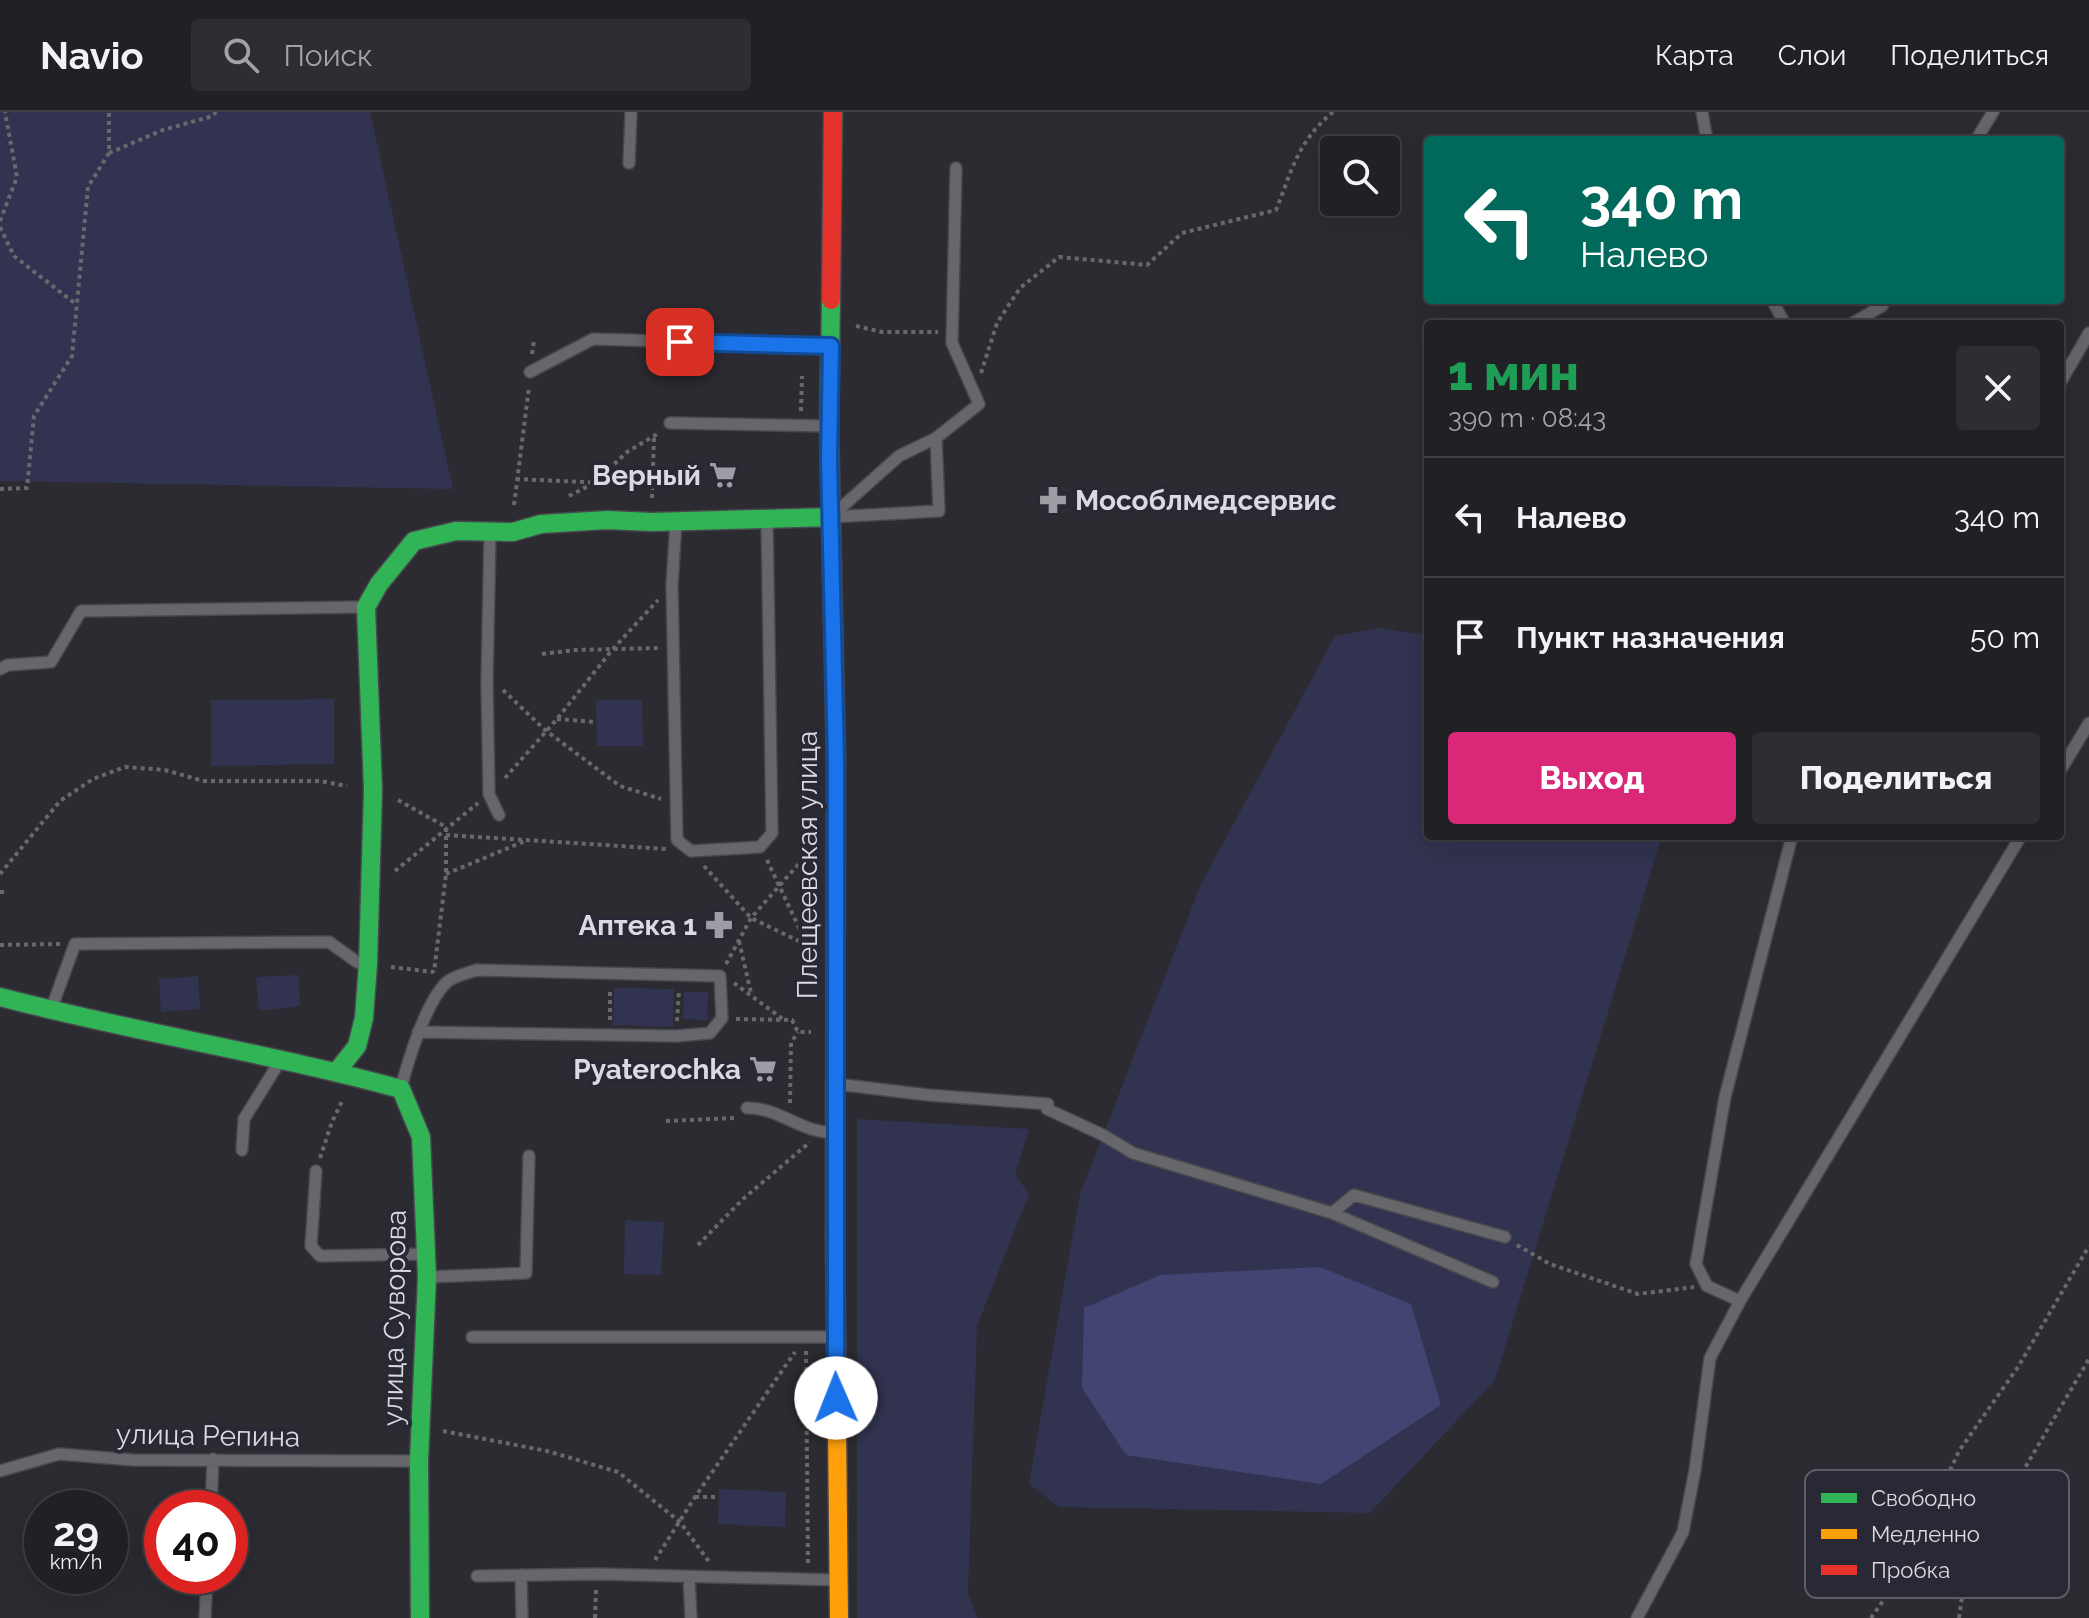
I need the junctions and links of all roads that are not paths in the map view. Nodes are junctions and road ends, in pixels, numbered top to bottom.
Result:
1 (631, 112) edge
2 (833, 112) edge
3 (1702, 112) edge
4 (1993, 112) edge
5 (1706, 136) edge
6 (1978, 136) edge
7 (629, 163) dead end
8 (956, 168) dead end
9 (1883, 304) edge
10 (1858, 320) edge
11 (2089, 333) edge
12 (831, 346) junction
13 (530, 372) road end
14 (2064, 376) edge
15 (670, 423) dead end
16 (829, 426) junction
17 (936, 438) junction
18 (831, 517) junction
19 (767, 518) junction
20 (676, 519) junction
21 (490, 532) junction
22 (366, 607) junction
23 (0, 669) edge
24 (2089, 723) edge
25 (2064, 764) edge
26 (499, 815) dead end
27 (1791, 840) edge
28 (2019, 840) edge
29 (368, 964) junction
30 (0, 997) edge
31 (50, 1011) junction
32 (418, 1032) junction
33 (282, 1057) junction
34 (346, 1073) junction
35 (835, 1084) junction
36 (401, 1089) junction
37 (747, 1108) road end
38 (828, 1132) junction
39 (242, 1150) dead end
40 (529, 1156) dead end
41 (316, 1171) road end
42 (1332, 1213) junction
43 (1505, 1237) road end
44 (426, 1254) junction
45 (427, 1277) junction
46 (1493, 1282) dead end
47 (1740, 1301) junction
48 (472, 1337) dead end
49 (835, 1337) junction
50 (213, 1459) junction
51 (419, 1461) junction
52 (0, 1471) edge
53 (212, 1490) edge
54 (521, 1575) junction
55 (477, 1576) dead end
56 (689, 1577) junction
57 (839, 1580) junction
58 (206, 1594) edge
59 (205, 1618) edge
60 (420, 1618) edge
61 (522, 1618) edge
62 (691, 1618) edge
63 (839, 1618) edge
64 (1637, 1618) edge

1 - 7 lane
2 - 12 street, Плещеевская улица
3 - 5 lane
4 - 6 lane
8 - 17 lane
9 - 10 lane
11 - 14 lane
12 - 13 lane
12 - 16 street, Плещеевская улица
15 - 16 lane
16 - 18 street, Плещеевская улица
17 - 18 lane
17 - 18 lane
18 - 19 street
18 - 35 street, Плещеевская улица
19 - 20 street
19 - 20 lane
20 - 21 street
21 - 22 street
21 - 26 lane
22 - 23 lane
22 - 29 street
24 - 25 lane
27 - 47 lane
28 - 47 lane
29 - 31 lane
29 - 34 street
30 - 31 street
31 - 33 street
32 - 32 lane
32 - 36 lane
33 - 34 street
33 - 39 lane
34 - 36 street
35 - 38 street, Плещеевская улица
35 - 42 lane
36 - 44 street, улица Суворова
37 - 38 lane
38 - 49 street, Плещеевская улица
40 - 45 lane
41 - 44 lane
42 - 43 lane
42 - 46 lane
44 - 45 street, улица Суворова
45 - 51 street, улица Суворова
47 - 64 lane
48 - 49 lane
49 - 57 street, Плещеевская улица
50 - 51 lane, улица Репина
50 - 52 lane, улица Репина
50 - 53 lane
51 - 60 street, улица Суворова
54 - 55 lane
54 - 56 lane
54 - 61 lane
56 - 57 lane
56 - 62 lane
57 - 63 street, Плещеевская улица
58 - 59 lane

